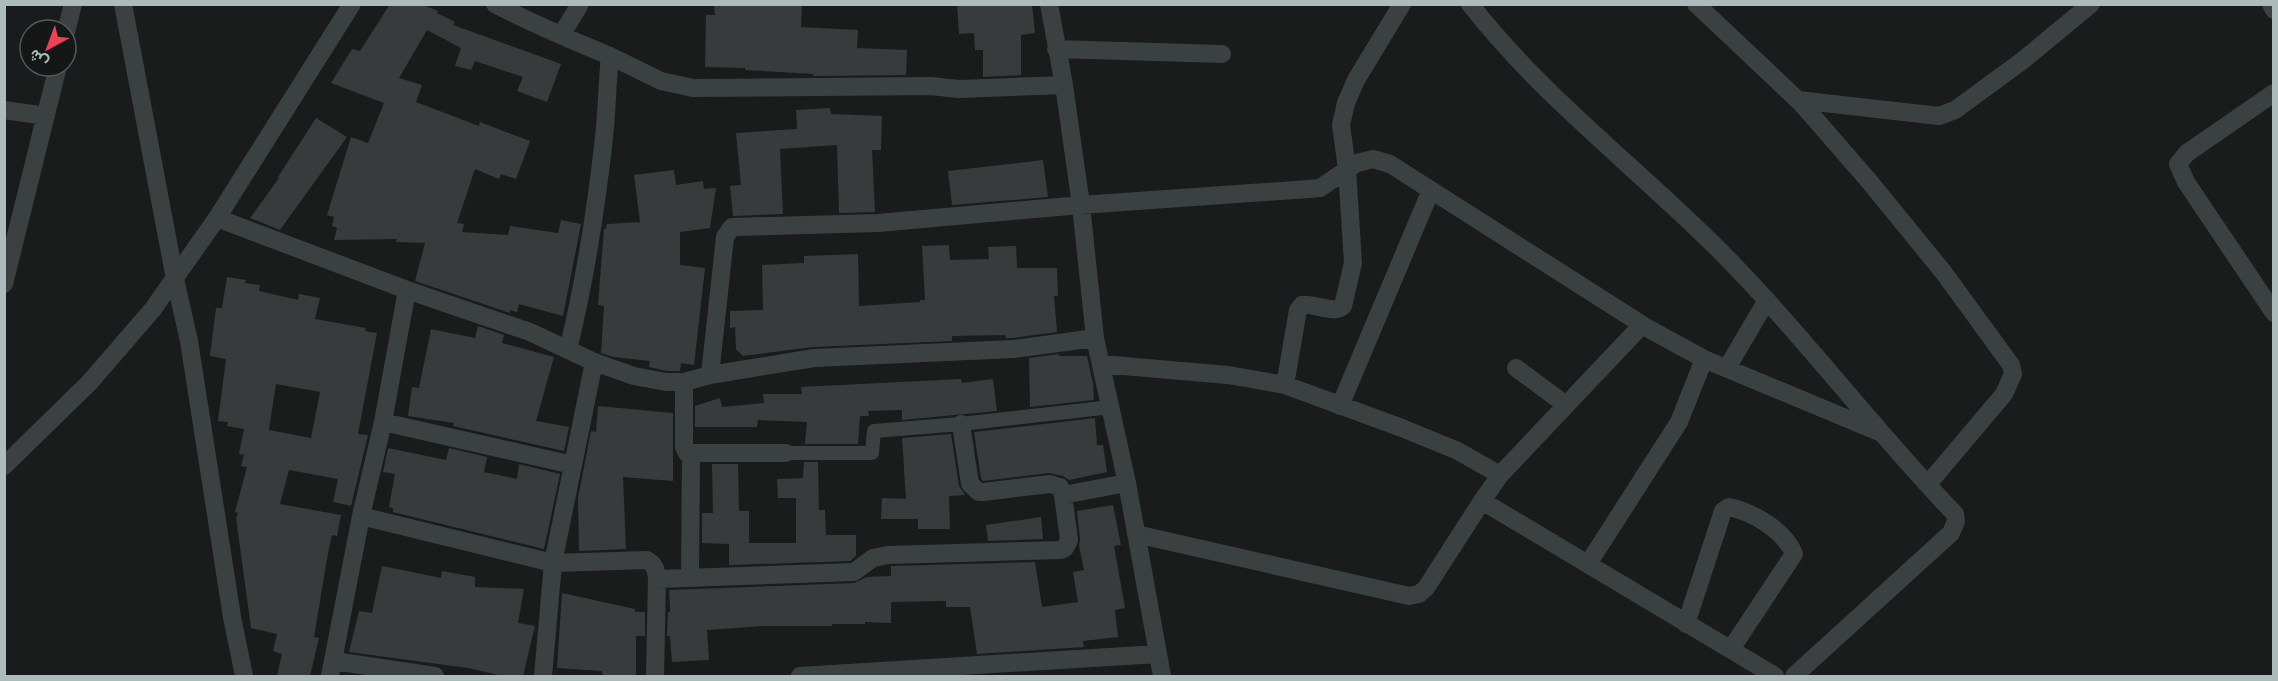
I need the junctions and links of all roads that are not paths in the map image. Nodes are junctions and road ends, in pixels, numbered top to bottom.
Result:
1 (123, 4) edge
2 (352, 4) edge
3 (495, 4) edge
4 (580, 4) edge
5 (1049, 4) edge
6 (1402, 4) edge
7 (1470, 4) edge
8 (1696, 4) edge
9 (2091, 4) edge
10 (2271, 4) edge
11 (2274, 10) edge
12 (562, 34) junction
13 (1056, 49) junction
14 (1222, 54) dead end
15 (610, 56) junction
16 (55, 78) edge
17 (1064, 86) junction
18 (2274, 93) edge
19 (1798, 100) junction
20 (4, 110) edge
21 (46, 116) junction
22 (1347, 168) junction
23 (1431, 190) junction
24 (1081, 205) junction
25 (217, 218) junction
26 (175, 279) junction
27 (4, 284) edge
28 (407, 290) junction
29 (1767, 300) junction
30 (2274, 312) edge
31 (1642, 325) junction
32 (1095, 338) junction
33 (568, 350) junction
34 (1704, 359) junction
35 (594, 362) junction
36 (1101, 364) junction
37 (1516, 368) dead end
38 (1727, 368) junction
39 (710, 375) junction
40 (684, 382) junction
41 (1285, 385) junction
42 (1566, 405) junction
43 (1340, 406) junction
44 (1111, 407) junction
45 (382, 422) junction
46 (961, 424) junction
47 (1879, 432) junction
48 (786, 453) joint
49 (691, 454) junction
50 (573, 465) junction
51 (4, 466) edge
52 (1500, 475) junction
53 (1127, 483) junction
54 (1928, 484) junction
55 (1063, 495) junction
56 (1482, 501) junction
57 (361, 516) junction
58 (1136, 534) junction
59 (553, 563) junction
60 (1588, 564) junction
61 (690, 578) junction
62 (657, 579) junction
63 (1686, 624) junction
64 (1731, 649) junction
65 (1158, 654) junction
66 (332, 669) edge
67 (1019, 670) edge
68 (862, 675) edge
69 (244, 676) edge
70 (435, 676) edge
71 (543, 676) edge
72 (655, 676) edge
73 (800, 676) edge
74 (1162, 676) edge
75 (1775, 676) edge
76 (1794, 676) edge

1 - 26 street
2 - 25 street
3 - 12 street
4 - 12 street
5 - 13 street
6 - 22 street
7 - 29 street
8 - 19 street
9 - 19 street
10 - 11 street
12 - 15 street
13 - 14 street
13 - 17 street
15 - 17 street
15 - 33 street
16 - 21 street
17 - 24 street
18 - 30 street
19 - 54 street
20 - 21 street
21 - 27 street
22 - 23 street
22 - 24 street
22 - 41 street
23 - 31 street
23 - 43 street
24 - 32 street
24 - 39 street
25 - 26 street
25 - 28 street
26 - 51 street
26 - 69 street
28 - 33 street
28 - 45 street
29 - 38 street
29 - 47 street
31 - 34 street
31 - 42 street
32 - 36 street
32 - 39 street
33 - 35 street
34 - 38 street
34 - 60 street
35 - 40 street
35 - 50 street
36 - 41 street
36 - 44 street
37 - 42 street
38 - 47 street
39 - 40 street
40 - 49 street
41 - 43 street
42 - 52 street
43 - 52 street
44 - 46 street
44 - 53 street
45 - 50 street
45 - 57 street
46 - 48 street
46 - 55 street
47 - 54 street
48 - 49 street
49 - 61 street
50 - 59 street
52 - 56 street
53 - 55 street
53 - 58 street
54 - 76 street
55 - 61 street
56 - 58 street
56 - 60 street
57 - 59 street
57 - 66 street
58 - 65 street
59 - 62 street
59 - 71 street
60 - 63 street
61 - 62 street
62 - 72 street
63 - 64 street
63 - 64 street
64 - 75 street
65 - 67 street
65 - 74 street
66 - 70 street
67 - 68 street
68 - 73 street

